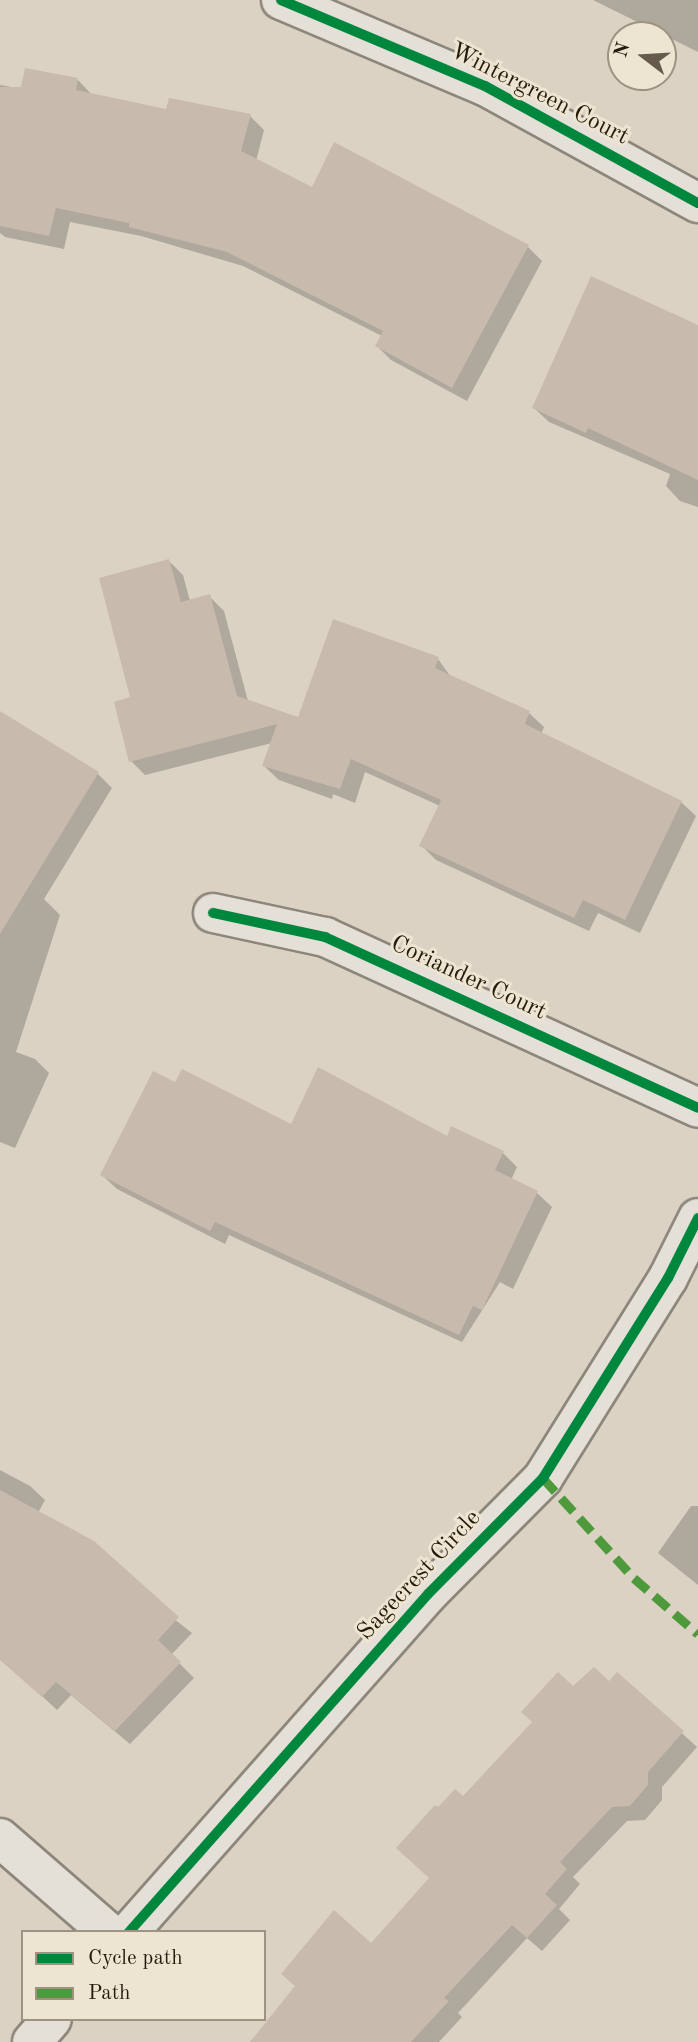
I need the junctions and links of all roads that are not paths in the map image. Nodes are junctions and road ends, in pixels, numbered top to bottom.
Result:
1 (281, 0) edge
2 (698, 203) edge
3 (213, 914) dead end
4 (698, 1108) edge
5 (698, 1218) edge
6 (0, 1838) edge
7 (106, 1930) edge
8 (131, 1930) edge
9 (50, 2021) edge
10 (32, 2042) edge

1 - 2 street, Wintergreen Court
3 - 4 street, Coriander Court
5 - 8 street, Sagecrest Circle
6 - 7 street
9 - 10 street

